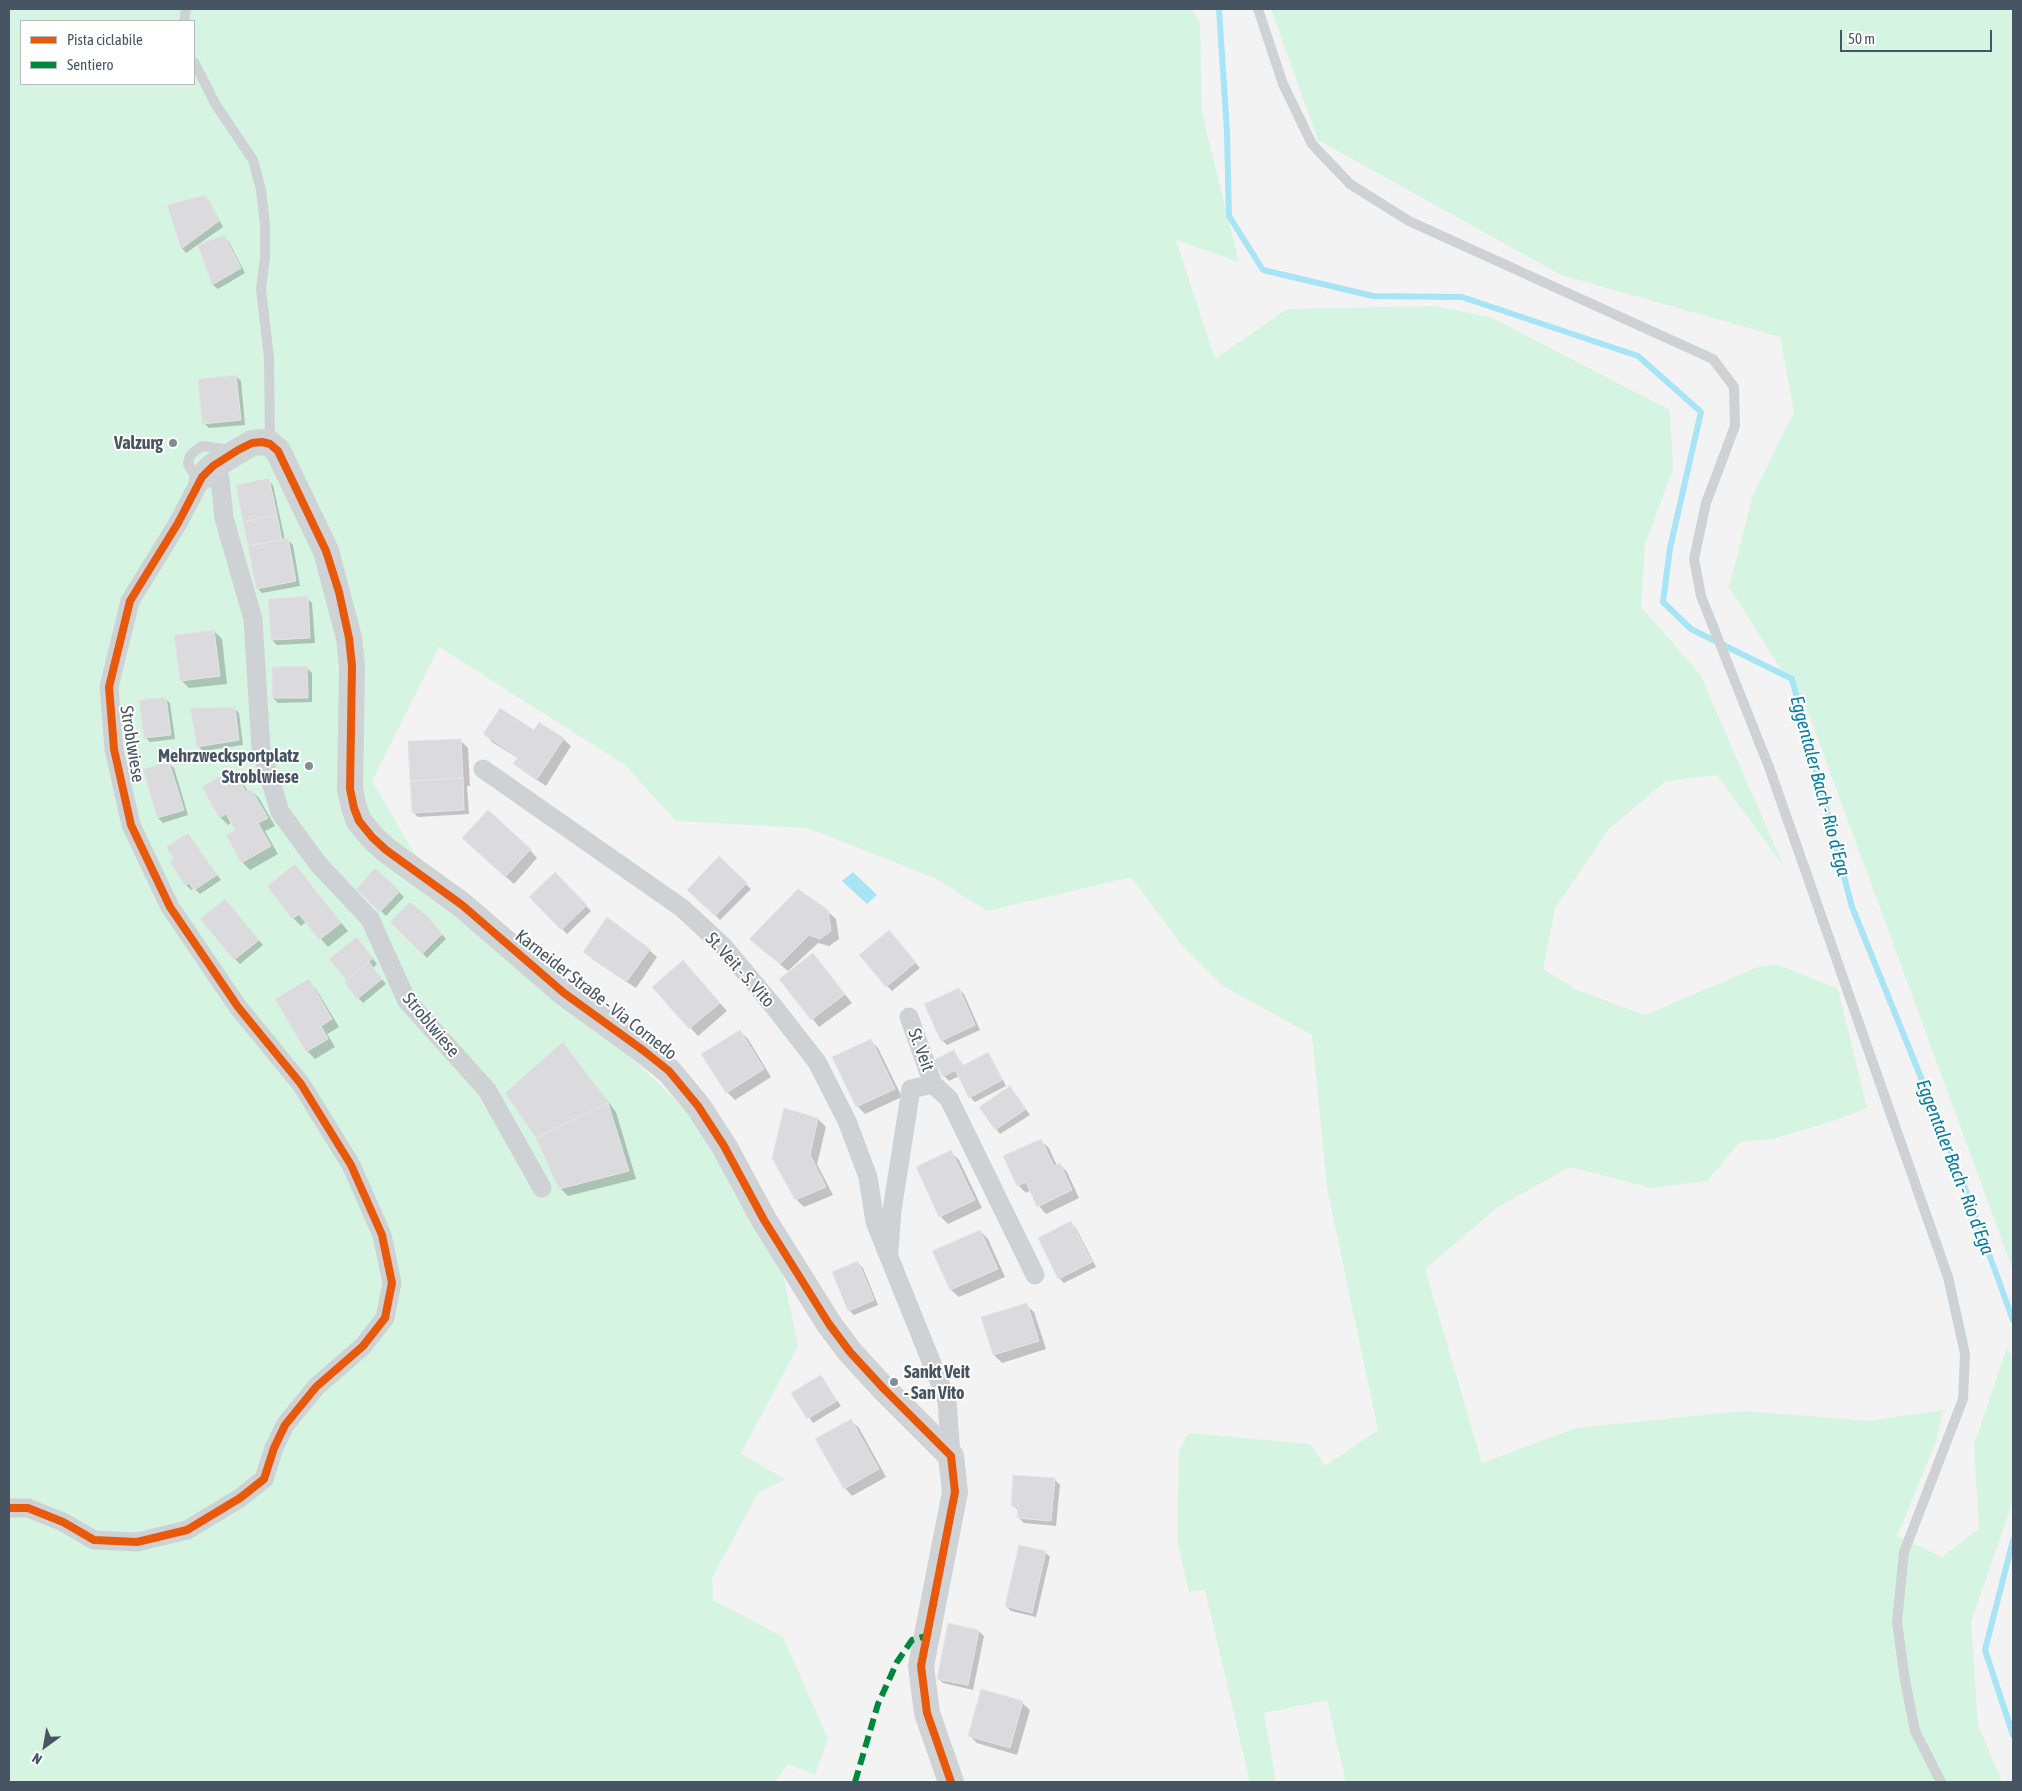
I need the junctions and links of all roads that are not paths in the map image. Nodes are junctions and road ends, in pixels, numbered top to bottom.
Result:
1 (1258, 9) edge
2 (195, 64) edge
3 (270, 444) junction
4 (207, 471) junction
5 (483, 769) dead end
6 (908, 1017) dead end
7 (933, 1084) junction
8 (542, 1188) dead end
9 (889, 1255) junction
10 (1035, 1274) dead end
11 (951, 1456) junction
12 (9, 1508) edge
13 (951, 1782) edge
14 (1941, 1782) edge

1 - 14 lane
2 - 3 lane
3 - 4 street
3 - 11 street, Karneider Straße - Via Cornedo
4 - 8 street, Stroblwiese
4 - 12 street, Stroblwiese
5 - 9 street, St. Veit - S. Vito
6 - 7 street, St. Veit
7 - 9 street, St. Veit - S. Vito
7 - 10 street
9 - 11 street, St. Veit - S. Vito
11 - 13 street

